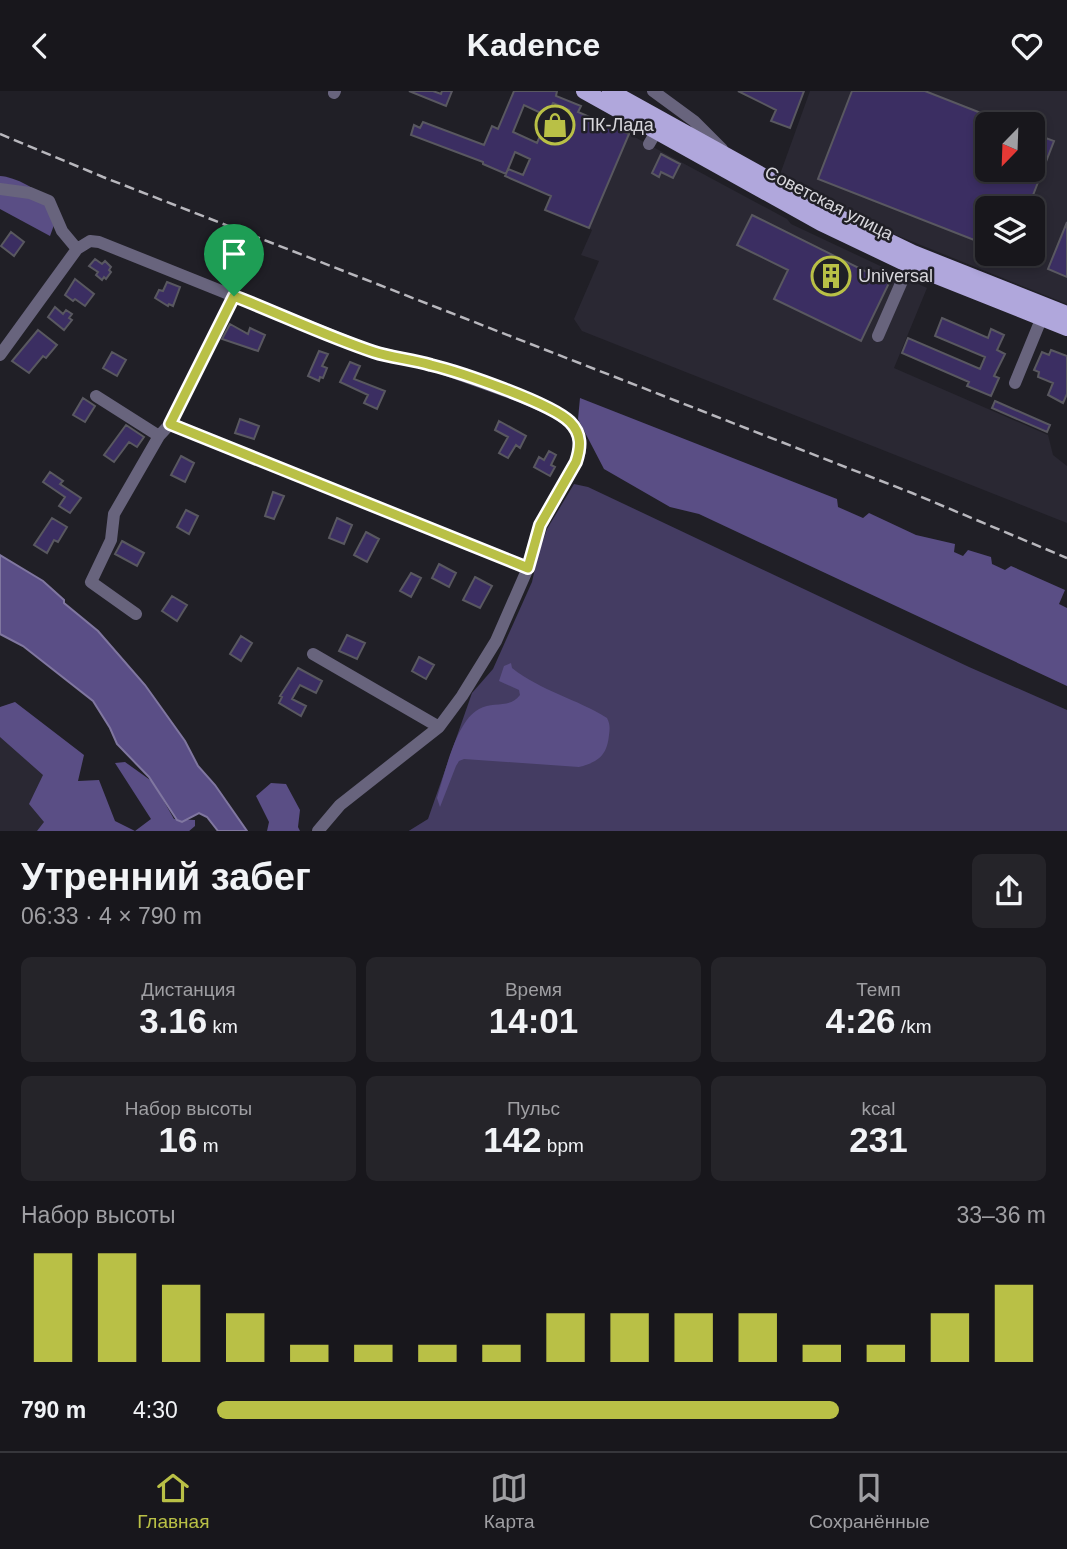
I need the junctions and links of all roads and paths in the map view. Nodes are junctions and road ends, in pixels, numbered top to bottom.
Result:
1 (584, 91) edge
2 (610, 91) edge
3 (653, 91) edge
4 (699, 142) junction
5 (0, 189) edge
6 (77, 249) junction
7 (909, 265) junction
8 (234, 296) junction
9 (1067, 314) edge
10 (1042, 317) junction
11 (1067, 328) edge
12 (878, 337) dead end
13 (0, 355) edge
14 (1015, 383) dead end
15 (96, 396) dead end
16 (170, 424) junction
17 (159, 436) junction
18 (528, 568) junction
19 (136, 614) dead end
20 (313, 654) dead end
21 (439, 727) junction
22 (318, 831) edge

1 - 4 main road, Советская улица
2 - 4 main road, Советская улица
3 - 4 street
4 - 7 main road, Советская улица
4 - 9 main road, Советская улица
5 - 6 street
6 - 8 street
6 - 13 street
7 - 10 main road, Советская улица
7 - 12 street
8 - 16 street
8 - 18 street
10 - 11 main road, Советская улица
10 - 14 street
15 - 17 street
16 - 17 street
16 - 18 street
17 - 19 street
18 - 21 street
20 - 21 street
21 - 22 street

